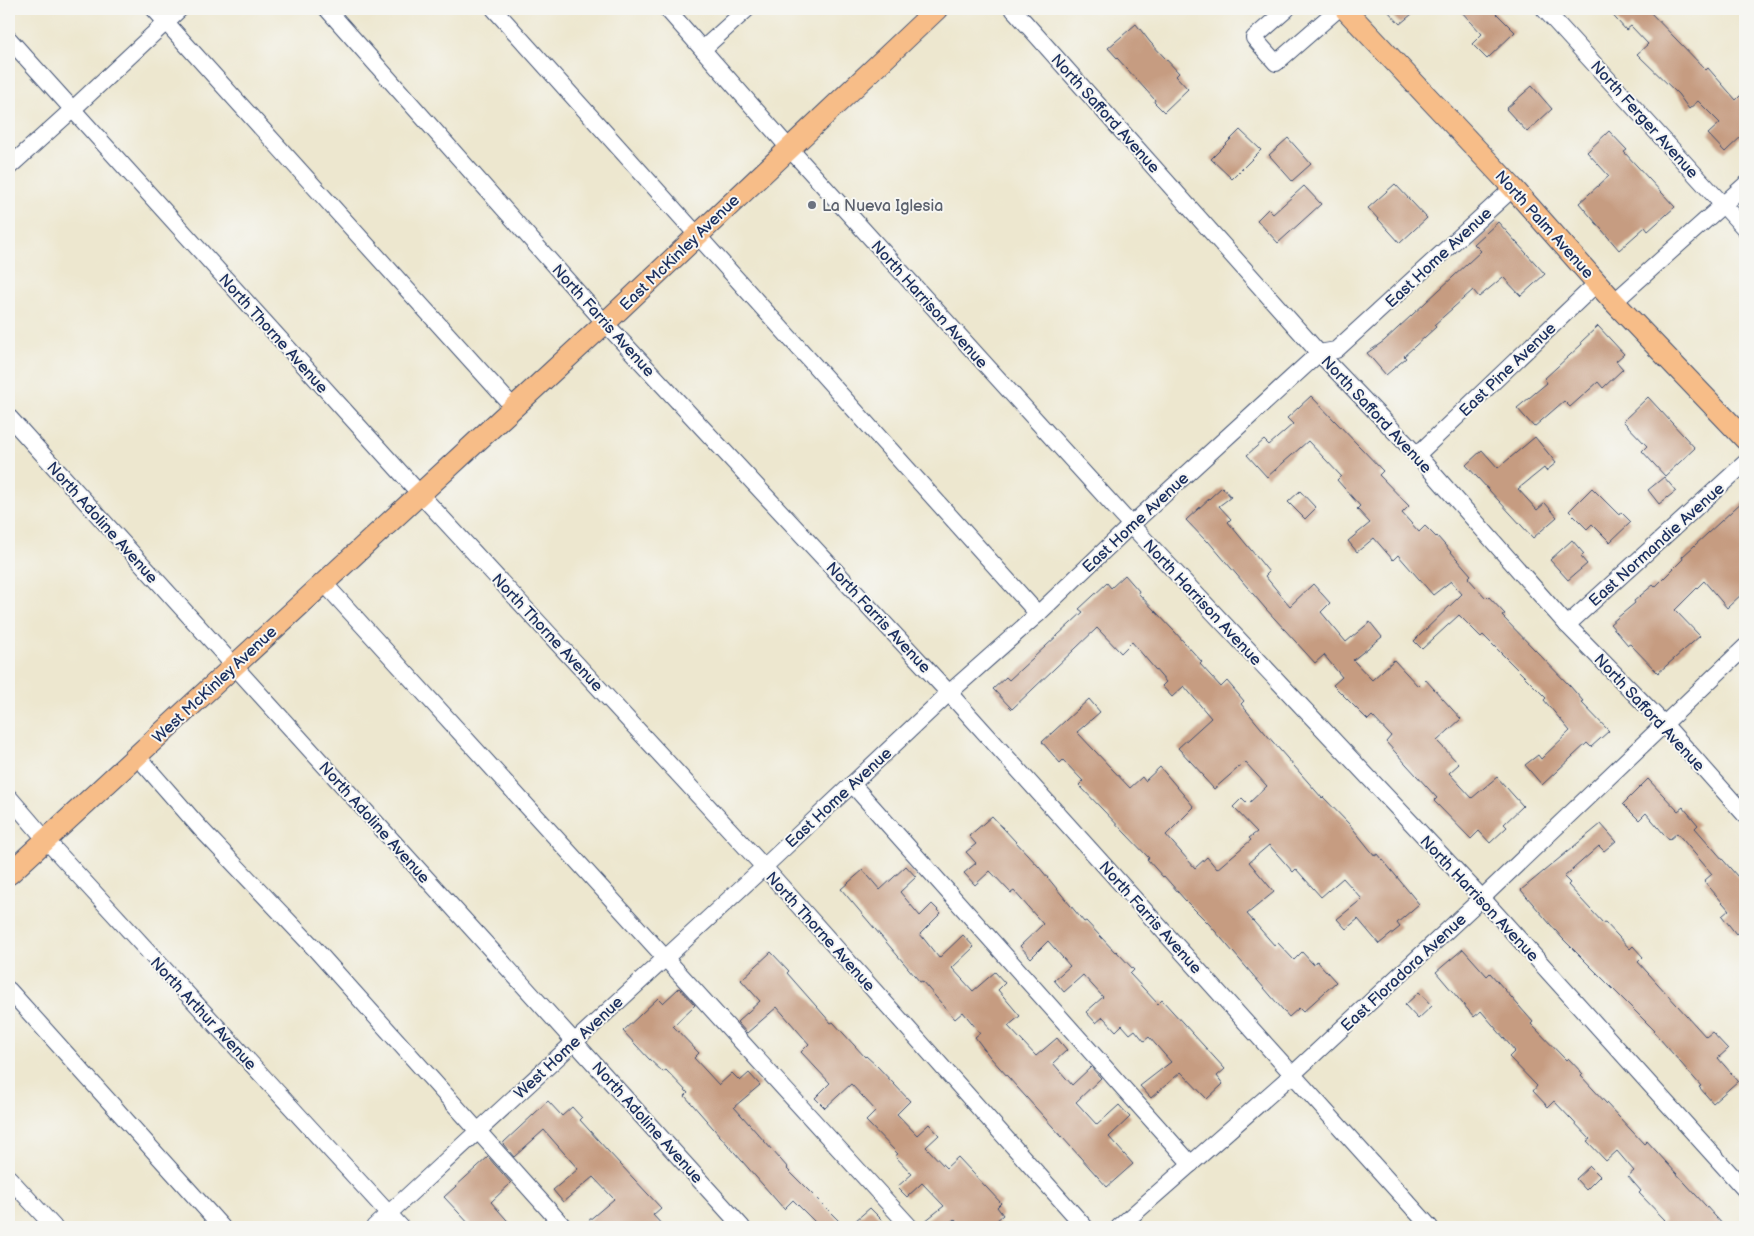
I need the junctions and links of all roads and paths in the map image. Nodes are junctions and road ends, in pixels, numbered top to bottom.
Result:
1 (154, 9) edge
2 (180, 9) edge
3 (327, 9) edge
4 (494, 9) edge
5 (667, 9) edge
6 (747, 9) edge
7 (937, 9) edge
8 (1013, 9) edge
9 (1288, 9) edge
10 (1338, 9) edge
11 (1345, 9) edge
12 (1544, 9) edge
13 (166, 22) junction
14 (9, 39) edge
15 (703, 50) junction
16 (72, 110) junction
17 (789, 148) junction
18 (9, 166) edge
19 (1745, 185) edge
20 (1513, 188) junction
21 (1724, 205) junction
22 (1745, 229) edge
23 (698, 235) junction
24 (1598, 282) junction
25 (1614, 302) junction
26 (605, 323) junction
27 (1319, 353) junction
28 (514, 408) junction
29 (9, 417) edge
30 (1745, 439) edge
31 (1417, 455) junction
32 (1745, 463) edge
33 (420, 494) junction
34 (1130, 525) junction
35 (324, 583) junction
36 (1038, 614) junction
37 (1567, 625) junction
38 (1745, 647) edge
39 (233, 666) junction
40 (949, 693) junction
41 (1665, 725) junction
42 (137, 756) junction
43 (852, 784) junction
44 (9, 797) edge
45 (1745, 815) edge
46 (46, 840) junction
47 (764, 867) junction
48 (9, 874) edge
49 (1482, 898) junction
50 (665, 958) junction
51 (9, 990) edge
52 (575, 1040) junction
53 (1293, 1074) junction
54 (478, 1130) junction
55 (1191, 1164) junction
56 (9, 1178) edge
57 (1745, 1190) edge
58 (389, 1214) junction
59 (54, 1227) edge
60 (222, 1227) edge
61 (374, 1227) edge
62 (401, 1227) edge
63 (564, 1227) edge
64 (742, 1227) edge
65 (910, 1227) edge
66 (1085, 1227) edge
67 (1119, 1227) edge
68 (1430, 1227) edge

1 - 13 street
2 - 13 street
3 - 26 street, North Farris Avenue
4 - 23 street
5 - 15 street, North Harrison Avenue
6 - 15 street
7 - 17 main road, East McKinley Avenue
8 - 27 street, North Safford Avenue
9 - 10 street
11 - 20 main road, North Palm Avenue
12 - 21 street, North Ferger Avenue
13 - 16 street
13 - 28 street
14 - 16 street, North Thorne Avenue
15 - 17 street, North Harrison Avenue
16 - 18 street
16 - 33 street, North Thorne Avenue
17 - 23 main road, East McKinley Avenue
17 - 34 street, North Harrison Avenue
19 - 21 street
20 - 24 main road, North Palm Avenue
20 - 27 street, East Home Avenue
21 - 22 street, North Ferger Avenue
21 - 25 street
23 - 26 main road, East McKinley Avenue
23 - 36 street
24 - 25 main road, North Palm Avenue
24 - 31 street, East Pine Avenue
25 - 30 main road, North Palm Avenue
26 - 28 main road, East McKinley Avenue
26 - 40 street, North Farris Avenue
27 - 31 street, North Safford Avenue
27 - 34 street, East Home Avenue
28 - 33 main road, East McKinley Avenue
29 - 39 street, North Adoline Avenue
31 - 37 street, North Safford Avenue
32 - 37 street, East Normandie Avenue
33 - 35 main road, West McKinley Avenue
33 - 47 street, North Thorne Avenue
34 - 36 street, East Home Avenue
34 - 49 street, North Harrison Avenue
35 - 39 main road, West McKinley Avenue
35 - 50 street
36 - 40 street, East Home Avenue
37 - 41 street, North Safford Avenue
38 - 41 street, East Floradora Avenue
39 - 42 main road, West McKinley Avenue
39 - 52 street, North Adoline Avenue
40 - 43 street, East Home Avenue
40 - 53 street, North Farris Avenue
41 - 45 street, North Safford Avenue
41 - 49 street, East Floradora Avenue
42 - 46 main road, West McKinley Avenue
42 - 54 street
43 - 47 street, East Home Avenue
43 - 55 street
44 - 46 street, North Arthur Avenue
46 - 48 main road, West McKinley Avenue
46 - 58 street, North Arthur Avenue
47 - 50 street, West Home Avenue
47 - 66 street, North Thorne Avenue
49 - 53 street, East Floradora Avenue
49 - 57 street, North Harrison Avenue
50 - 52 street, West Home Avenue
50 - 65 street
51 - 60 street
52 - 54 street, West Home Avenue
52 - 64 street, North Adoline Avenue
53 - 55 street, East Floradora Avenue
53 - 68 street, North Farris Avenue
54 - 58 street, West Home Avenue
54 - 63 street
55 - 67 street, East Floradora Avenue
56 - 59 street
58 - 61 street, West Home Avenue
58 - 62 street, North Arthur Avenue

